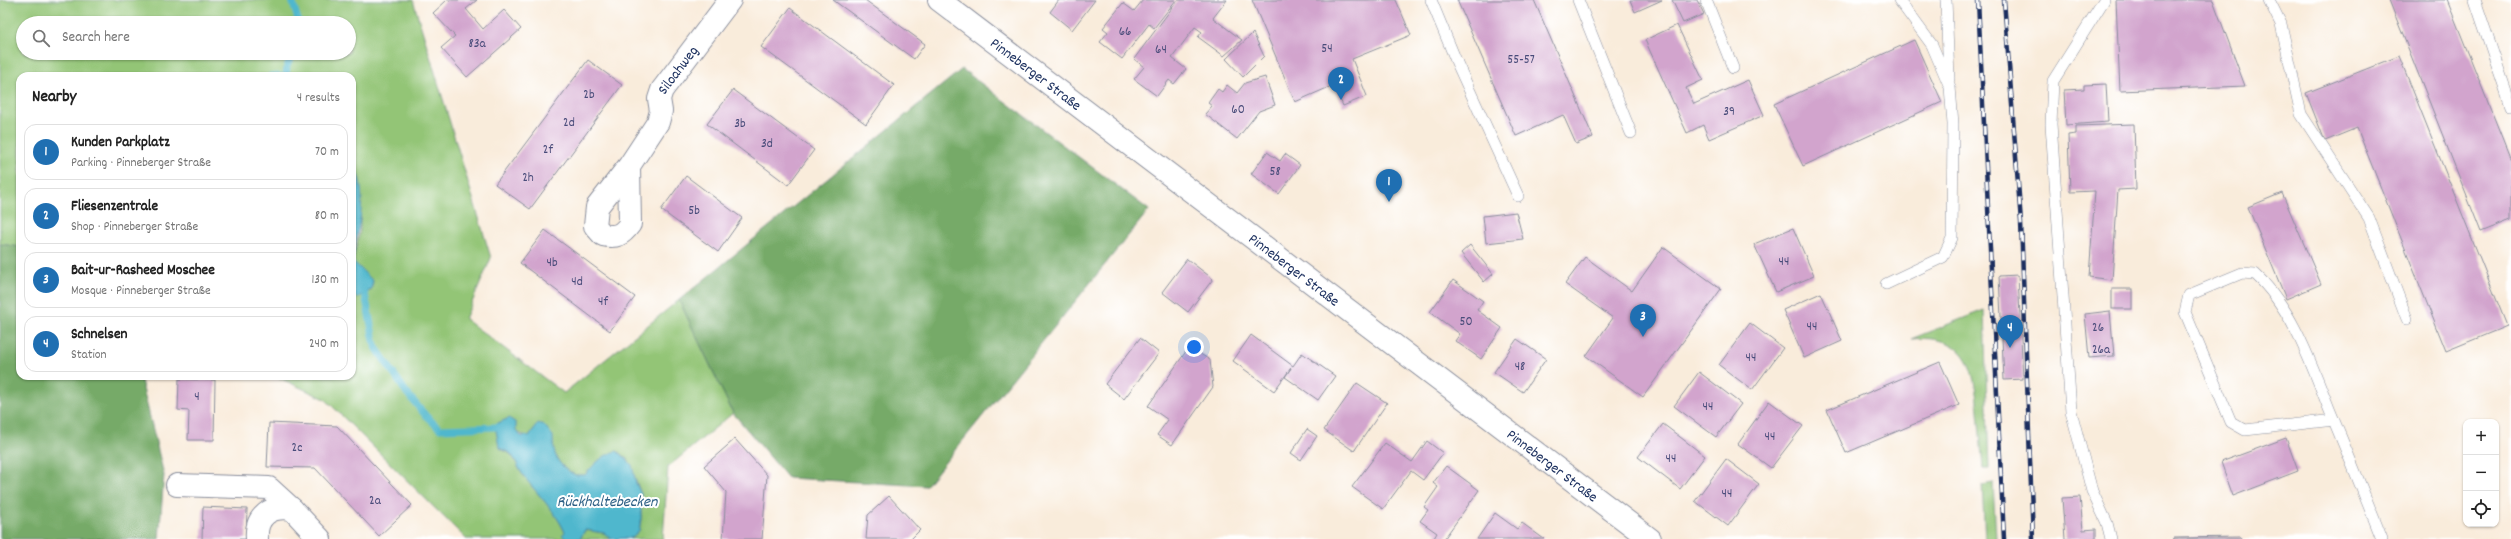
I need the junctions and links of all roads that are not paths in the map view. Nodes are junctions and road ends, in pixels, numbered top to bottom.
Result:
1 (730, 0) edge
2 (939, 0) edge
3 (1431, 0) edge
4 (1578, 0) edge
5 (1706, 0) edge
6 (1899, 0) edge
7 (1946, 0) edge
8 (2104, 0) edge
9 (2269, 0) edge
10 (2475, 0) edge
11 (1733, 68) dead end
12 (1950, 87) junction
13 (2511, 106) edge
14 (1631, 133) dead end
15 (629, 166) dead end
16 (1518, 196) dead end
17 (1886, 284) dead end
18 (2407, 319) dead end
19 (2334, 420) junction
20 (178, 485) dead end
21 (292, 509) junction
22 (257, 539) edge
23 (320, 539) edge
24 (1650, 539) edge
25 (2111, 539) edge
26 (2382, 539) edge

1 - 15 main road, Siloahweg
2 - 24 main road, Pinneberger Straße
3 - 16 lane
4 - 14 lane
5 - 11 lane
6 - 12 lane
7 - 12 lane
8 - 25 lane
9 - 18 lane
10 - 13 lane
12 - 17 lane
19 - 19 lane
19 - 26 lane
20 - 21 main road
21 - 22 main road
21 - 23 main road

